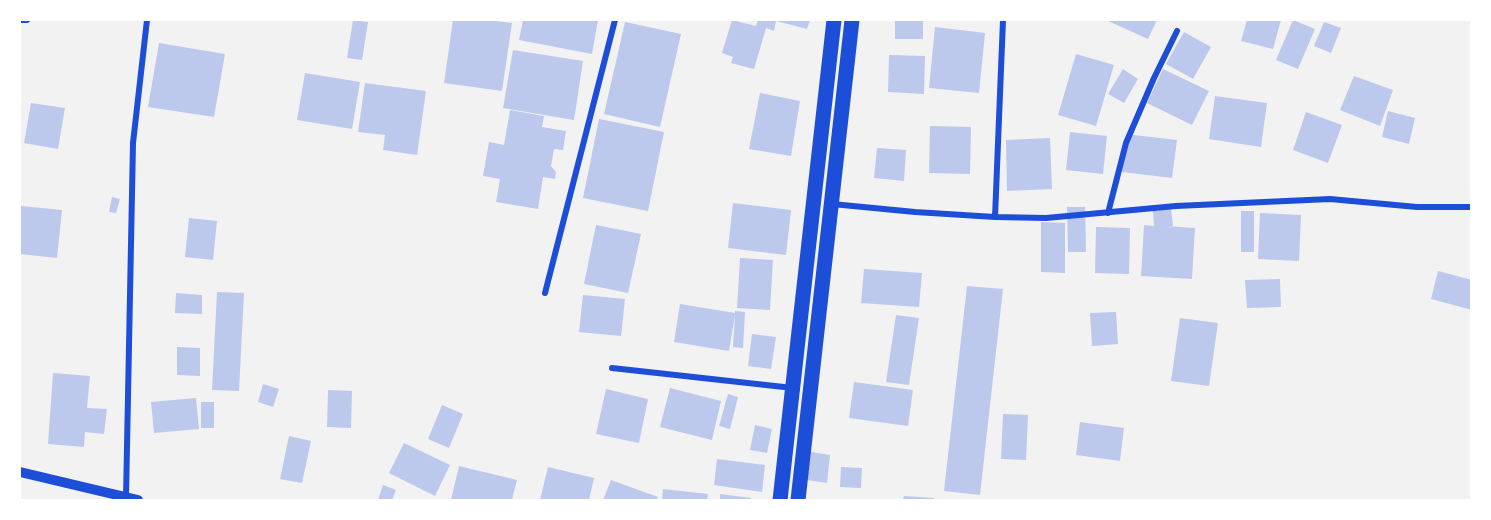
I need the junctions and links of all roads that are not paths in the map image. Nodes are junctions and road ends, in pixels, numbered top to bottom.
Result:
1 (20, 20) edge
2 (27, 20) edge
3 (147, 20) edge
4 (615, 20) edge
5 (834, 20) edge
6 (852, 20) edge
7 (1003, 20) edge
8 (1177, 31) dead end
9 (831, 204) junction
10 (1472, 207) edge
11 (1108, 213) junction
12 (995, 217) junction
13 (545, 293) dead end
14 (612, 368) dead end
15 (793, 388) junction
16 (20, 472) edge
17 (126, 497) junction
18 (138, 501) edge
19 (780, 501) edge
20 (798, 501) edge

1 - 2 street
3 - 17 street
4 - 13 street
5 - 15 main road
6 - 9 main road
7 - 12 street
8 - 11 street
9 - 12 street
9 - 20 main road
10 - 11 street
11 - 12 street
14 - 15 street
15 - 19 main road
16 - 17 street
17 - 18 street

